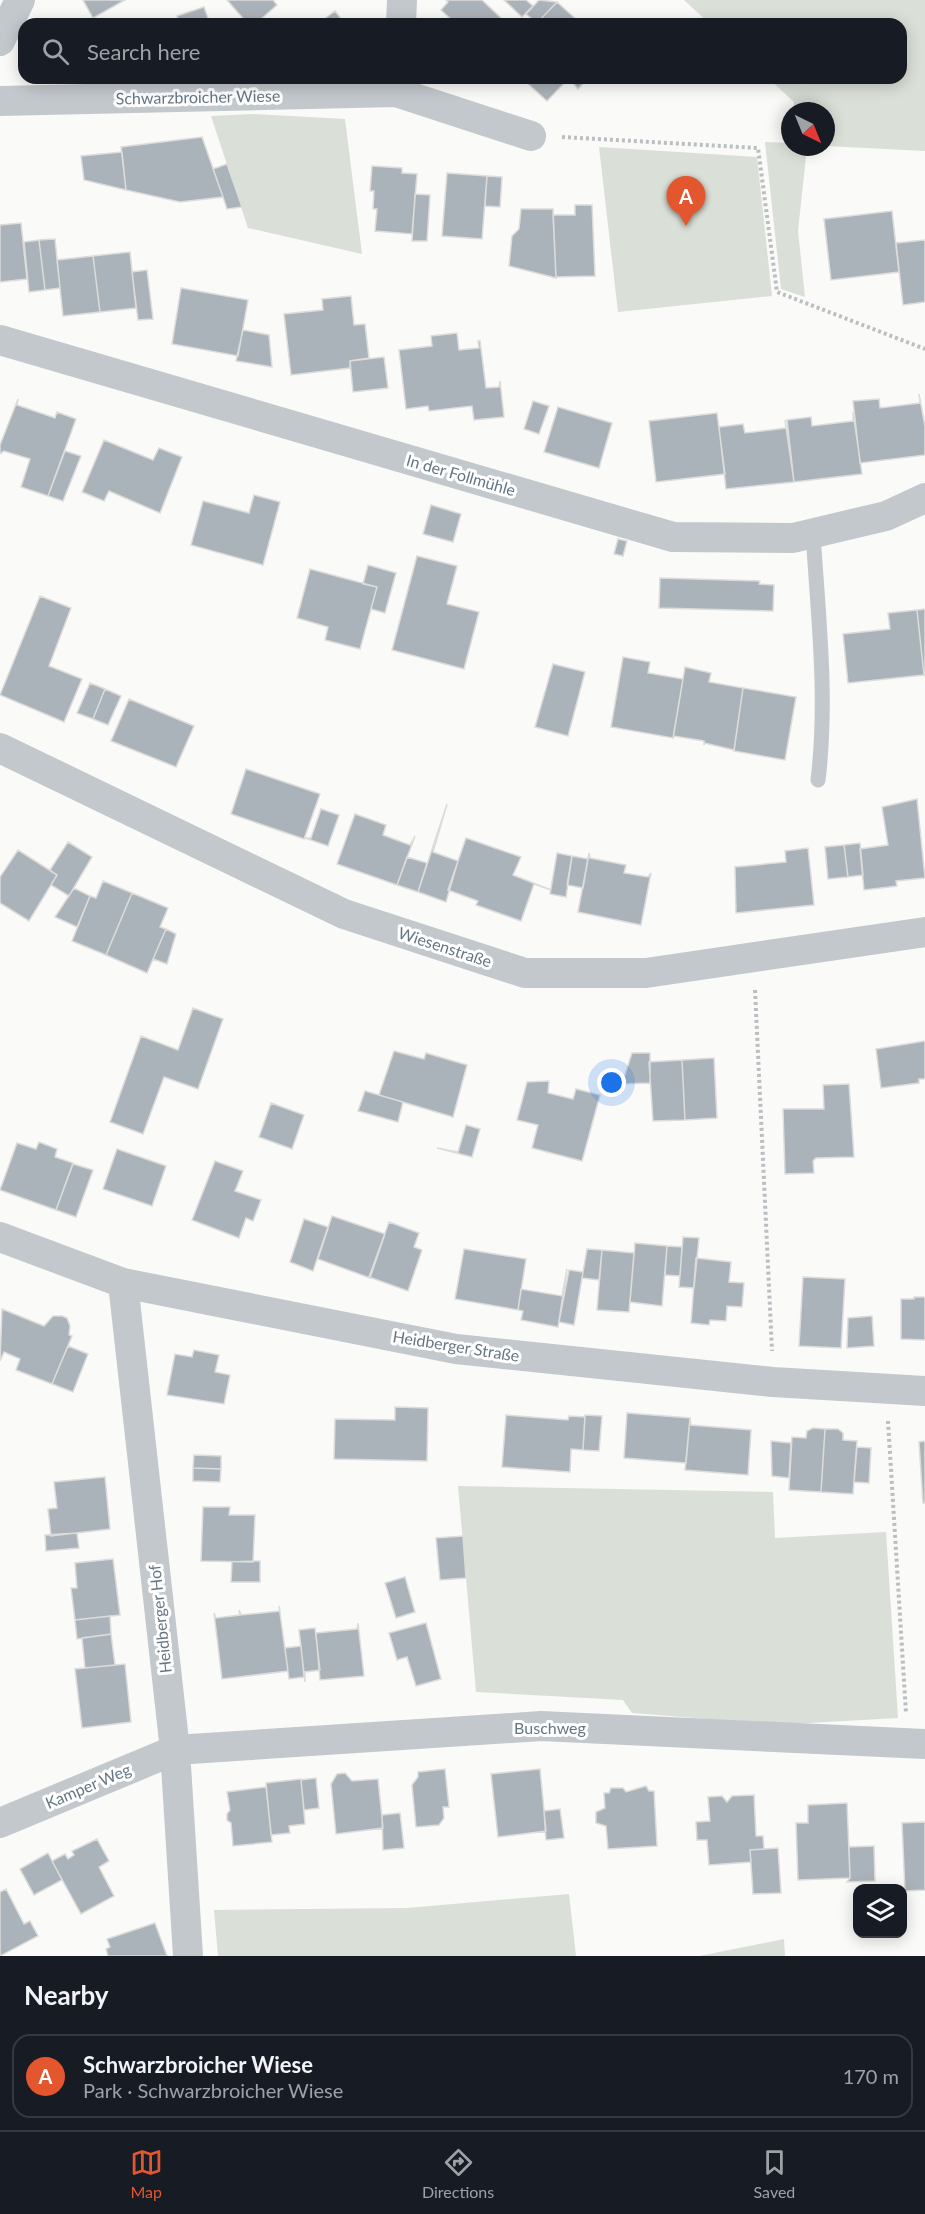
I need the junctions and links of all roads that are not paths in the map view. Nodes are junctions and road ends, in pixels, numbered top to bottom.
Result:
1 (20, 0) edge
2 (402, 0) edge
3 (401, 18) edge
4 (0, 41) edge
5 (396, 85) edge
6 (0, 101) edge
7 (531, 136) road end
8 (0, 340) edge
9 (925, 498) edge
10 (813, 532) junction
11 (0, 748) edge
12 (818, 780) dead end
13 (925, 932) edge
14 (0, 1237) edge
15 (123, 1283) junction
16 (925, 1391) edge
17 (917, 1742) edge
18 (175, 1750) junction
19 (0, 1823) edge
20 (188, 1956) edge

1 - 4 street
2 - 3 street
5 - 6 street, Schwarzbroicher Wiese
5 - 7 street, Schwarzbroicher Wiese
8 - 10 street, In der Follmühle
9 - 10 street, In der Follmühle
10 - 12 lane
11 - 13 street, Wiesenstraße
14 - 15 street, Heidberger Straße
15 - 16 street, Heidberger Straße
15 - 18 street, Heidberger Hof
17 - 18 street, Buschweg
18 - 19 street, Kamper Weg
18 - 20 street, Heidberger Hof

